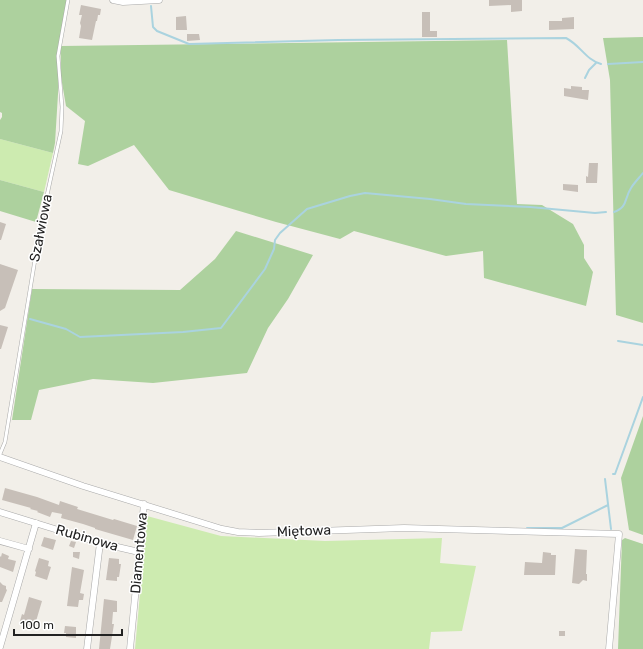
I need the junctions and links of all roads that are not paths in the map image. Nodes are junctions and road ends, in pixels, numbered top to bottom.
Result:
1 (68, 0) edge
2 (113, 0) edge
3 (159, 0) edge
4 (0, 454) edge
5 (0, 457) edge
6 (144, 504) junction
7 (0, 512) edge
8 (36, 523) junction
9 (0, 541) edge
10 (100, 543) junction
11 (29, 549) junction
12 (139, 552) junction
13 (0, 647) edge
14 (87, 649) edge
15 (130, 649) edge
16 (609, 649) edge

1 - 4 lane, Szałwiowa
2 - 3 street
5 - 6 street, Miętowa
6 - 12 street, Diamentowa
6 - 16 street, Miętowa
7 - 8 street, Rubinowa
8 - 10 street, Rubinowa
8 - 11 street, Rubinowa
9 - 11 street
10 - 12 street, Rubinowa
10 - 14 street
11 - 13 street, Rubinowa
12 - 15 street, Diamentowa

